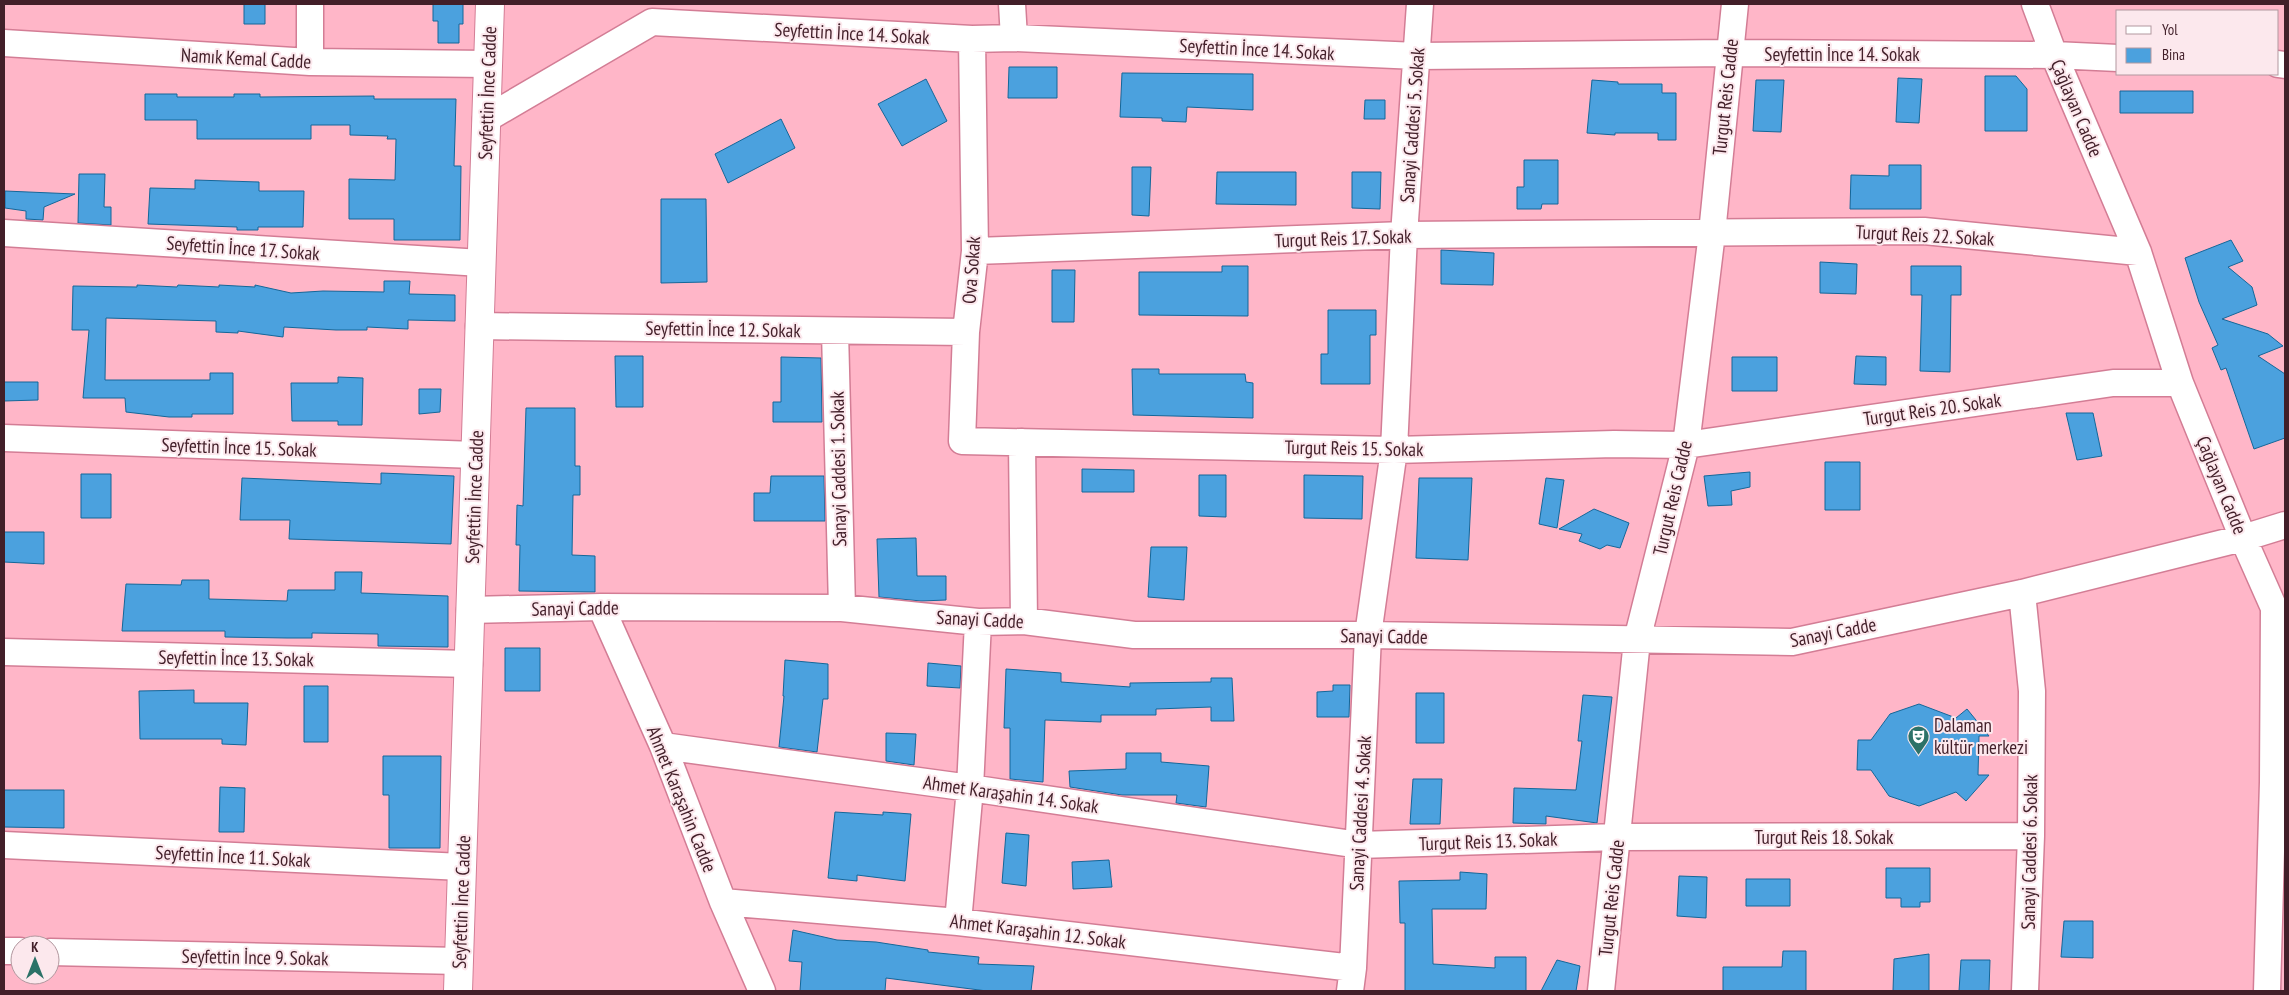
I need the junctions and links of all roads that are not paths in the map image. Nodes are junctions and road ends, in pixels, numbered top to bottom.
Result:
1 (310, 4) edge
2 (490, 4) edge
3 (1012, 4) edge
4 (1420, 4) edge
5 (1735, 4) edge
6 (2035, 4) edge
7 (657, 13) edge
8 (1014, 38) junction
9 (972, 39) junction
10 (4, 43) edge
11 (1730, 54) junction
12 (2054, 55) junction
13 (1417, 56) junction
14 (2116, 58) edge
15 (310, 62) junction
16 (488, 64) junction
17 (486, 119) junction
18 (4, 233) edge
19 (1712, 233) junction
20 (1404, 235) junction
21 (975, 251) junction
22 (2138, 252) junction
23 (481, 263) junction
24 (479, 326) junction
25 (835, 331) junction
26 (966, 332) junction
27 (2180, 383) junction
28 (4, 438) edge
29 (1022, 442) junction
30 (1686, 445) junction
31 (1394, 450) junction
32 (475, 455) junction
33 (2285, 525) edge
34 (2243, 538) junction
35 (2022, 594) junction
36 (601, 607) junction
37 (842, 608) junction
38 (470, 610) junction
39 (1024, 621) junction
40 (978, 622) junction
41 (1368, 635) junction
42 (1637, 640) junction
43 (4, 652) edge
44 (468, 664) junction
45 (663, 746) junction
46 (970, 788) junction
47 (2031, 836) junction
48 (1617, 838) junction
49 (4, 845) edge
50 (1359, 845) junction
51 (462, 867) junction
52 (723, 902) junction
53 (958, 922) junction
54 (60, 952) edge
55 (459, 961) junction
56 (1351, 980) edge
57 (458, 991) edge
58 (762, 991) edge
59 (1601, 991) edge
60 (2025, 991) edge
61 (2267, 991) edge

1 - 15 street
2 - 16 main road, Seyfettin İnce Cadde
3 - 8 street
4 - 13 street, Sanayi Caddesi 5. Sokak
5 - 11 street, Turgut Reis Cadde
6 - 12 street, Çağlayan Cadde
7 - 9 street, Seyfettin İnce 14. Sokak
7 - 17 street, Seyfettin İnce 14. Sokak
8 - 9 street, Seyfettin İnce 14. Sokak
8 - 13 street, Seyfettin İnce 14. Sokak
9 - 21 street, Ova Sokak
10 - 15 street, Namık Kemal Cadde
11 - 12 street, Seyfettin İnce 14. Sokak
11 - 13 street, Seyfettin İnce 14. Sokak
11 - 19 street, Turgut Reis Cadde
12 - 14 street, Seyfettin İnce 14. Sokak
12 - 22 street, Çağlayan Cadde
13 - 20 street, Sanayi Caddesi 5. Sokak
15 - 16 street, Namık Kemal Cadde
16 - 17 main road, Seyfettin İnce Cadde
17 - 23 main road, Seyfettin İnce Cadde
18 - 23 street, Seyfettin İnce 17. Sokak
19 - 20 street, Turgut Reis 17. Sokak
19 - 22 street, Turgut Reis 22. Sokak
19 - 30 street, Turgut Reis Cadde
20 - 21 street, Turgut Reis 17. Sokak
20 - 31 street, Sanayi Caddesi 5. Sokak
21 - 26 street, Ova Sokak
22 - 27 street, Çağlayan Cadde
23 - 24 main road, Seyfettin İnce Cadde
24 - 25 street, Seyfettin İnce 12. Sokak
24 - 32 main road, Seyfettin İnce Cadde
25 - 26 street, Seyfettin İnce 12. Sokak
25 - 37 street, Sanayi Caddesi 1. Sokak
26 - 29 street, Ova Sokak
27 - 30 street, Turgut Reis 20. Sokak
27 - 34 street, Çağlayan Cadde
28 - 32 street, Seyfettin İnce 15. Sokak
29 - 31 street, Turgut Reis 15. Sokak
29 - 39 street
30 - 31 street, Turgut Reis 15. Sokak
30 - 42 street, Turgut Reis Cadde
31 - 41 street, Sanayi Caddesi 5. Sokak
32 - 38 main road, Seyfettin İnce Cadde
33 - 34 street, Sanayi Cadde
34 - 35 street, Sanayi Cadde
34 - 61 street, Çağlayan Cadde
35 - 42 street, Sanayi Cadde
35 - 47 street, Sanayi Caddesi 6. Sokak
36 - 37 street, Sanayi Cadde
36 - 38 street, Sanayi Cadde
36 - 45 street, Ahmet Karaşahin Cadde
37 - 40 street, Sanayi Cadde
38 - 44 main road, Seyfettin İnce Cadde
39 - 40 street, Sanayi Cadde
39 - 41 street, Sanayi Cadde
40 - 46 street
41 - 42 street, Sanayi Cadde
41 - 50 street, Sanayi Caddesi 4. Sokak
42 - 48 street, Turgut Reis Cadde
43 - 44 street, Seyfettin İnce 13. Sokak
44 - 51 main road, Seyfettin İnce Cadde
45 - 46 street, Ahmet Karaşahin 14. Sokak
45 - 52 street, Ahmet Karaşahin Cadde
46 - 50 street, Ahmet Karaşahin 14. Sokak
46 - 53 street
47 - 48 street, Turgut Reis 18. Sokak
47 - 60 street, Sanayi Caddesi 6. Sokak
48 - 50 street, Turgut Reis 13. Sokak
48 - 59 street, Turgut Reis Cadde
49 - 51 street, Seyfettin İnce 11. Sokak
50 - 56 street, Sanayi Caddesi 4. Sokak
51 - 55 main road, Seyfettin İnce Cadde
52 - 53 street, Ahmet Karaşahin 12. Sokak
52 - 58 street, Ahmet Karaşahin Cadde
53 - 56 street, Ahmet Karaşahin 12. Sokak
54 - 55 street, Seyfettin İnce 9. Sokak
55 - 57 main road, Seyfettin İnce Cadde

